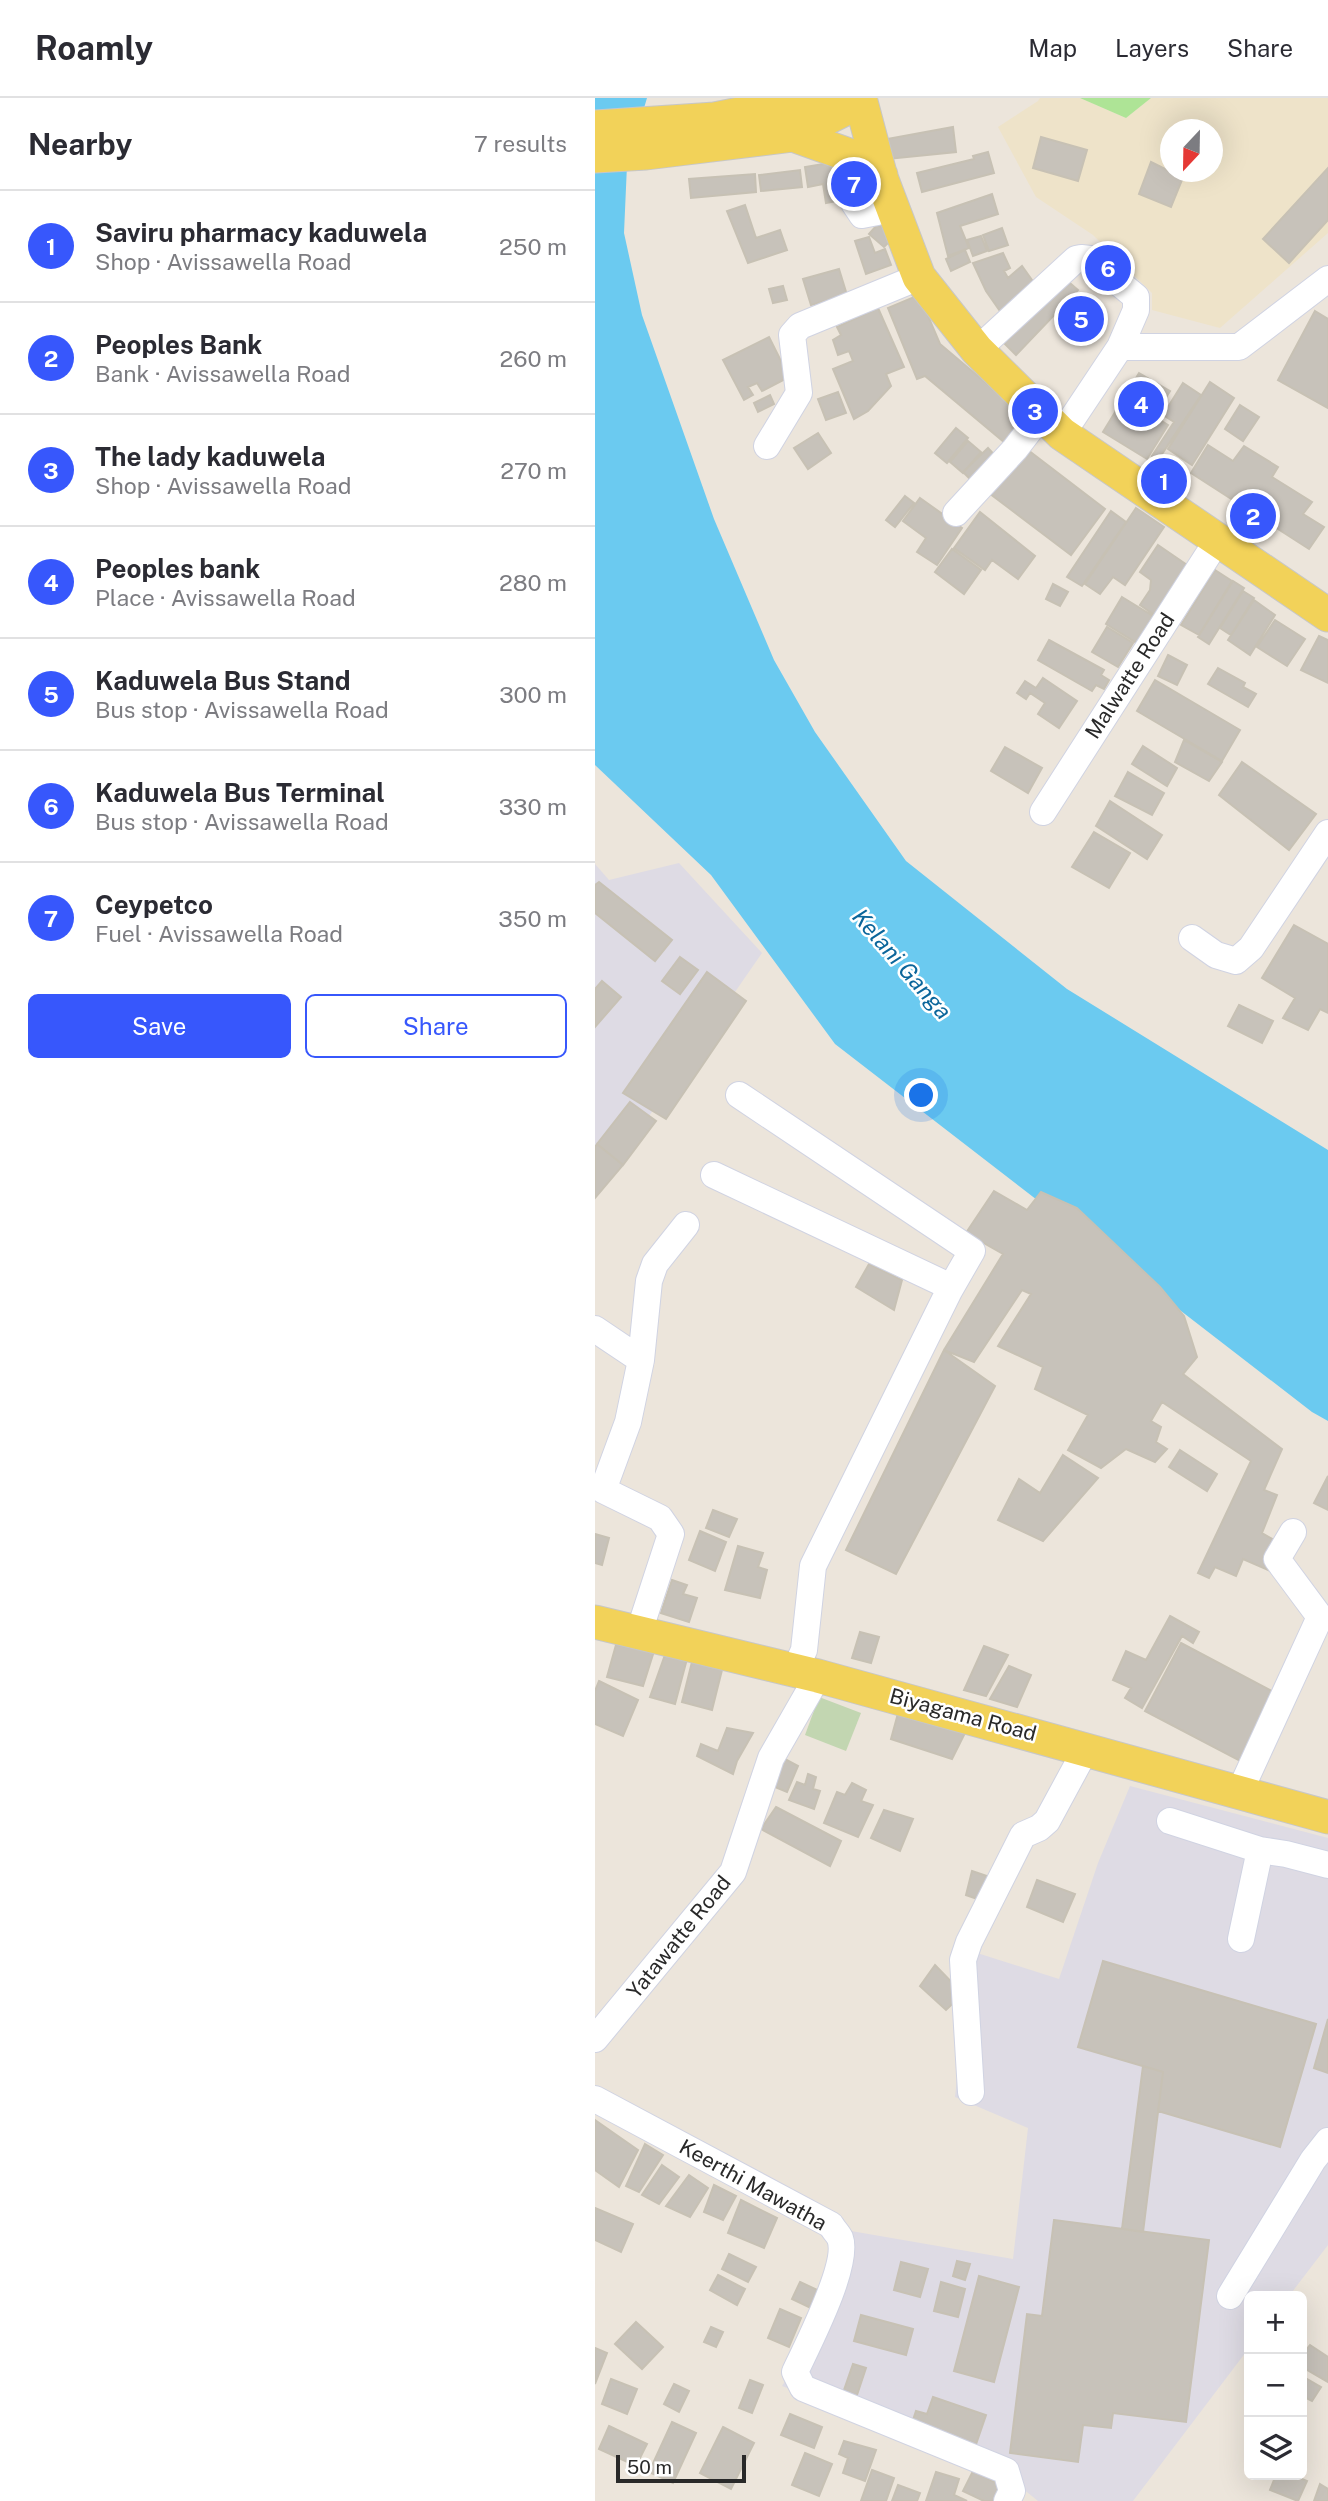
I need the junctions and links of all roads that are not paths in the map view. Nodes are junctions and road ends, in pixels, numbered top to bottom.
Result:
1 (752, 98) edge
2 (817, 98) edge
3 (859, 98) edge
4 (715, 119) junction
5 (595, 127) edge
6 (793, 135) junction
7 (646, 139) junction
8 (595, 156) edge
9 (881, 176) junction
10 (893, 209) junction
11 (919, 277) junction
12 (1328, 279) edge
13 (1120, 348) junction
14 (977, 350) junction
15 (1052, 424) junction
16 (767, 446) dead end
17 (956, 513) dead end
18 (1217, 541) junction
19 (1328, 615) edge
20 (1043, 812) dead end
21 (1328, 833) edge
22 (1192, 937) dead end
23 (739, 1095) dead end
24 (714, 1175) dead end
25 (686, 1225) dead end
26 (949, 1292) junction
27 (595, 1329) edge
28 (641, 1360) junction
29 (1293, 1531) dead end
30 (595, 1622) edge
31 (639, 1632) junction
32 (806, 1673) junction
33 (1086, 1749) junction
34 (1240, 1791) junction
35 (1328, 1817) edge
36 (1170, 1821) dead end
37 (1260, 1850) junction
38 (1328, 1865) edge
39 (1241, 1939) dead end
40 (595, 2039) edge
41 (971, 2092) dead end
42 (595, 2099) edge
43 (1328, 2141) edge
44 (1230, 2296) dead end
45 (1007, 2501) edge

1 - 4 main road
2 - 4 main road
3 - 6 main road
3 - 9 main road
4 - 7 main road
5 - 7 main road
6 - 7 main road
6 - 9 main road
7 - 8 main road
9 - 10 main road
9 - 10 street
10 - 11 main road
11 - 14 main road
11 - 16 street
12 - 13 street
13 - 14 street
13 - 15 street
14 - 15 main road
15 - 17 street
15 - 18 main road
18 - 19 main road
18 - 20 street, Malwatte Road
21 - 22 street
23 - 26 street, Yatawatte Road
24 - 26 street
25 - 28 street
26 - 32 street, Yatawatte Road
27 - 28 street
28 - 31 street
29 - 34 street
30 - 31 main road, Biyagama Road
31 - 32 main road, Biyagama Road
32 - 33 main road, Biyagama Road
32 - 40 street, Yatawatte Road
33 - 34 main road, Biyagama Road
33 - 41 street
34 - 35 main road, Biyagama Road
36 - 37 street
37 - 38 street
37 - 39 street
42 - 45 street, Keerthi Mawatha
43 - 44 street

